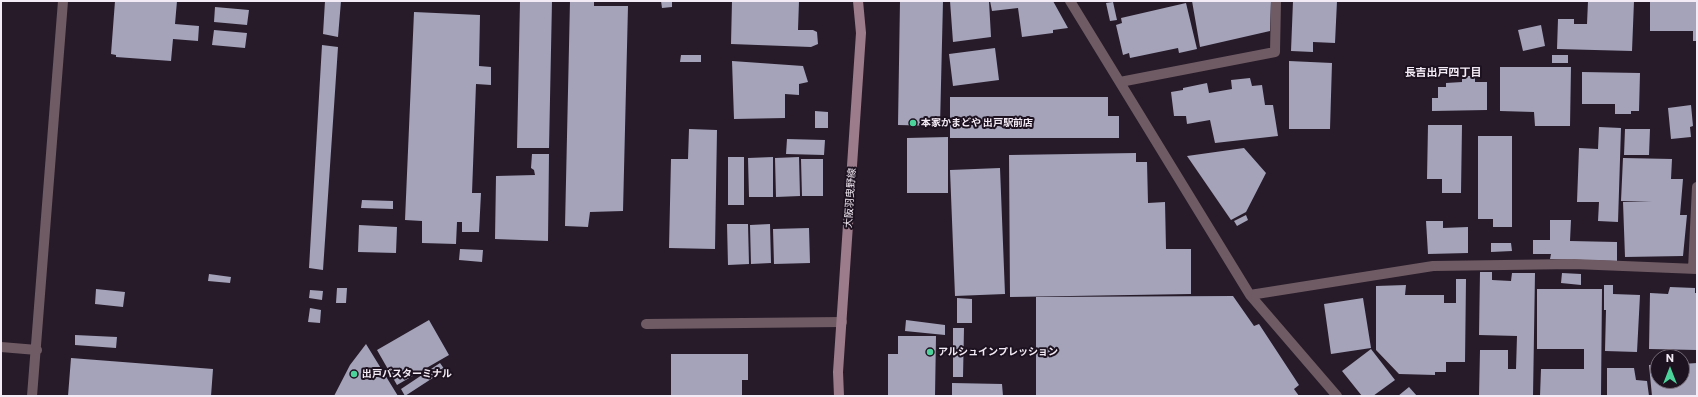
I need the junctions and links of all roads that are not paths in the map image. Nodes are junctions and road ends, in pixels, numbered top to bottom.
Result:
1 (63, 1) edge
2 (858, 1) edge
3 (1070, 1) edge
4 (1276, 1) edge
5 (1120, 82) junction
6 (1697, 188) edge
7 (1695, 269) edge
8 (1250, 295) junction
9 (842, 322) junction
10 (646, 324) dead end
11 (1, 347) edge
12 (36, 350) junction
13 (32, 396) edge
14 (839, 396) edge
15 (1337, 396) edge

1 - 12 street
2 - 9 main road, 大阪羽曳野線
3 - 5 street
4 - 5 street
5 - 8 street
6 - 7 street
7 - 8 street
8 - 15 street
9 - 10 street
9 - 14 main road, 大阪羽曳野線
11 - 12 street
12 - 13 street

